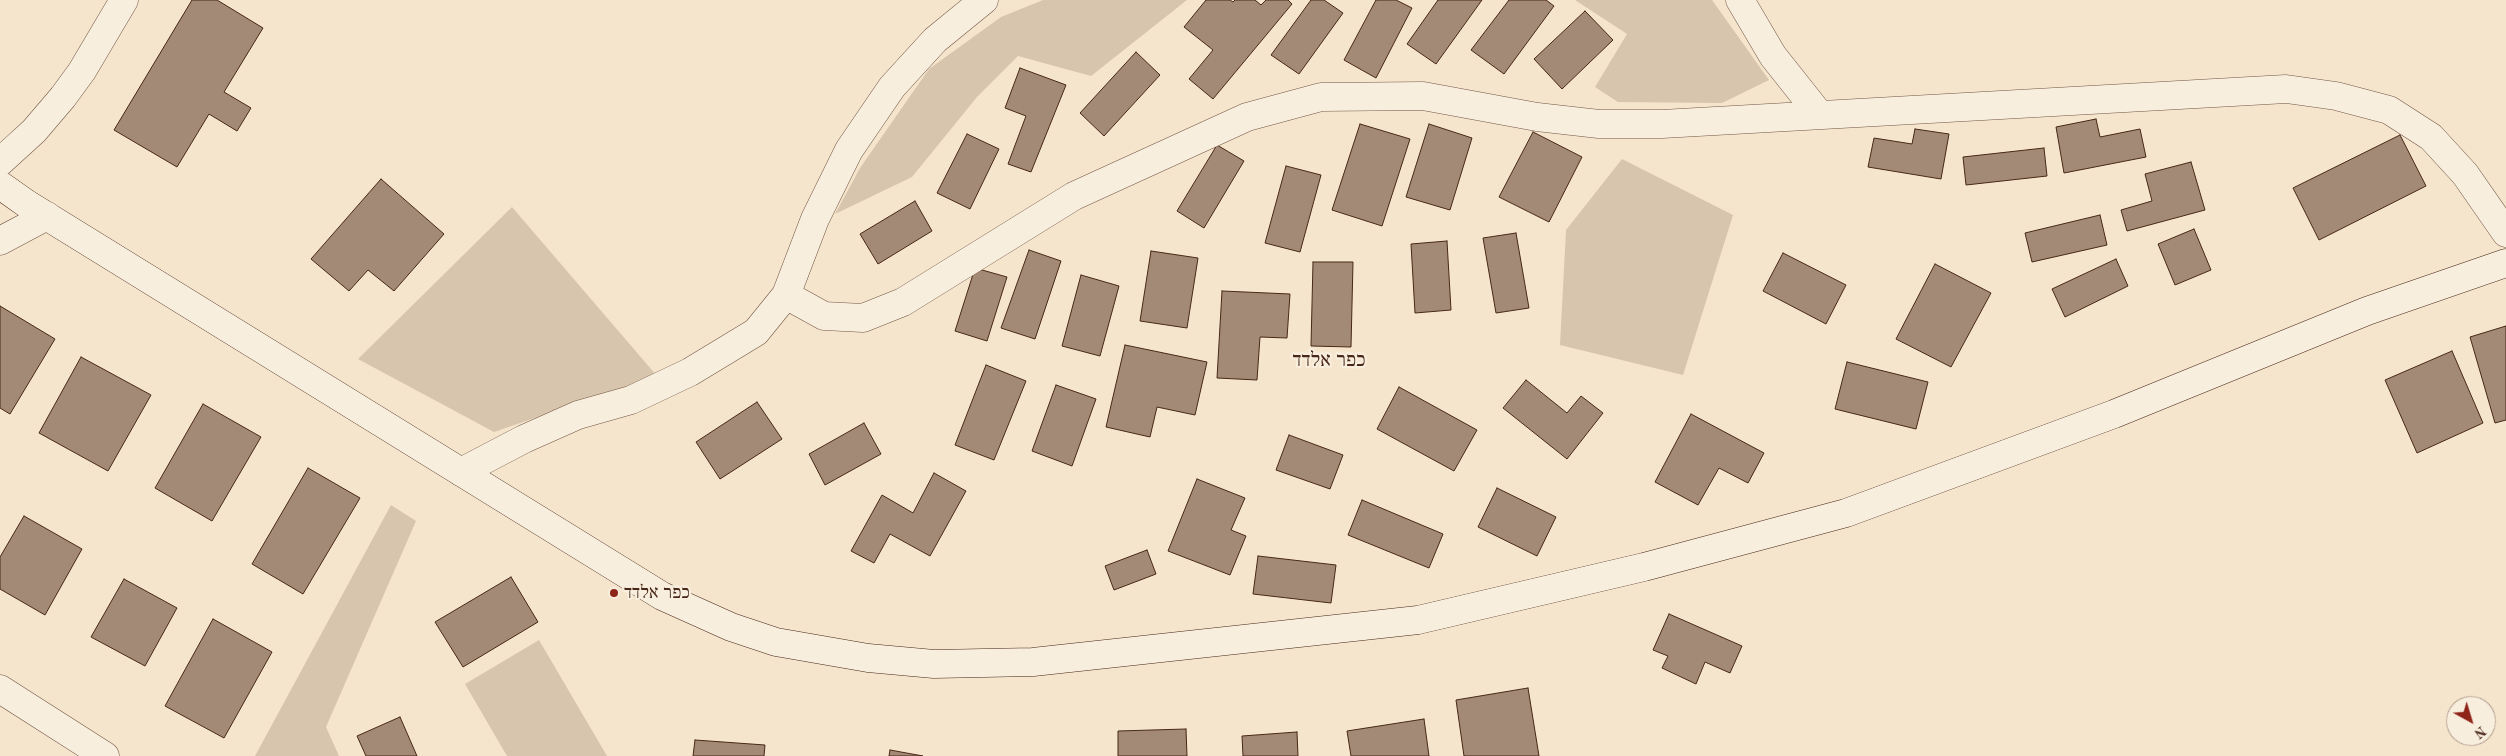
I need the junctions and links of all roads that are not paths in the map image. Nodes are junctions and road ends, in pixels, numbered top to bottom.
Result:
1 (124, 0) edge
2 (984, 0) edge
3 (1740, 0) edge
4 (1819, 114) junction
5 (0, 162) edge
6 (0, 185) edge
7 (47, 216) junction
8 (2506, 233) edge
9 (0, 241) edge
10 (2506, 263) edge
11 (786, 294) junction
12 (461, 472) junction
13 (0, 689) edge
14 (105, 756) edge

1 - 5 street
2 - 11 street
3 - 4 street
4 - 8 street
4 - 11 street
6 - 7 street
7 - 9 street
7 - 12 street
10 - 12 street
11 - 12 street
13 - 14 street

